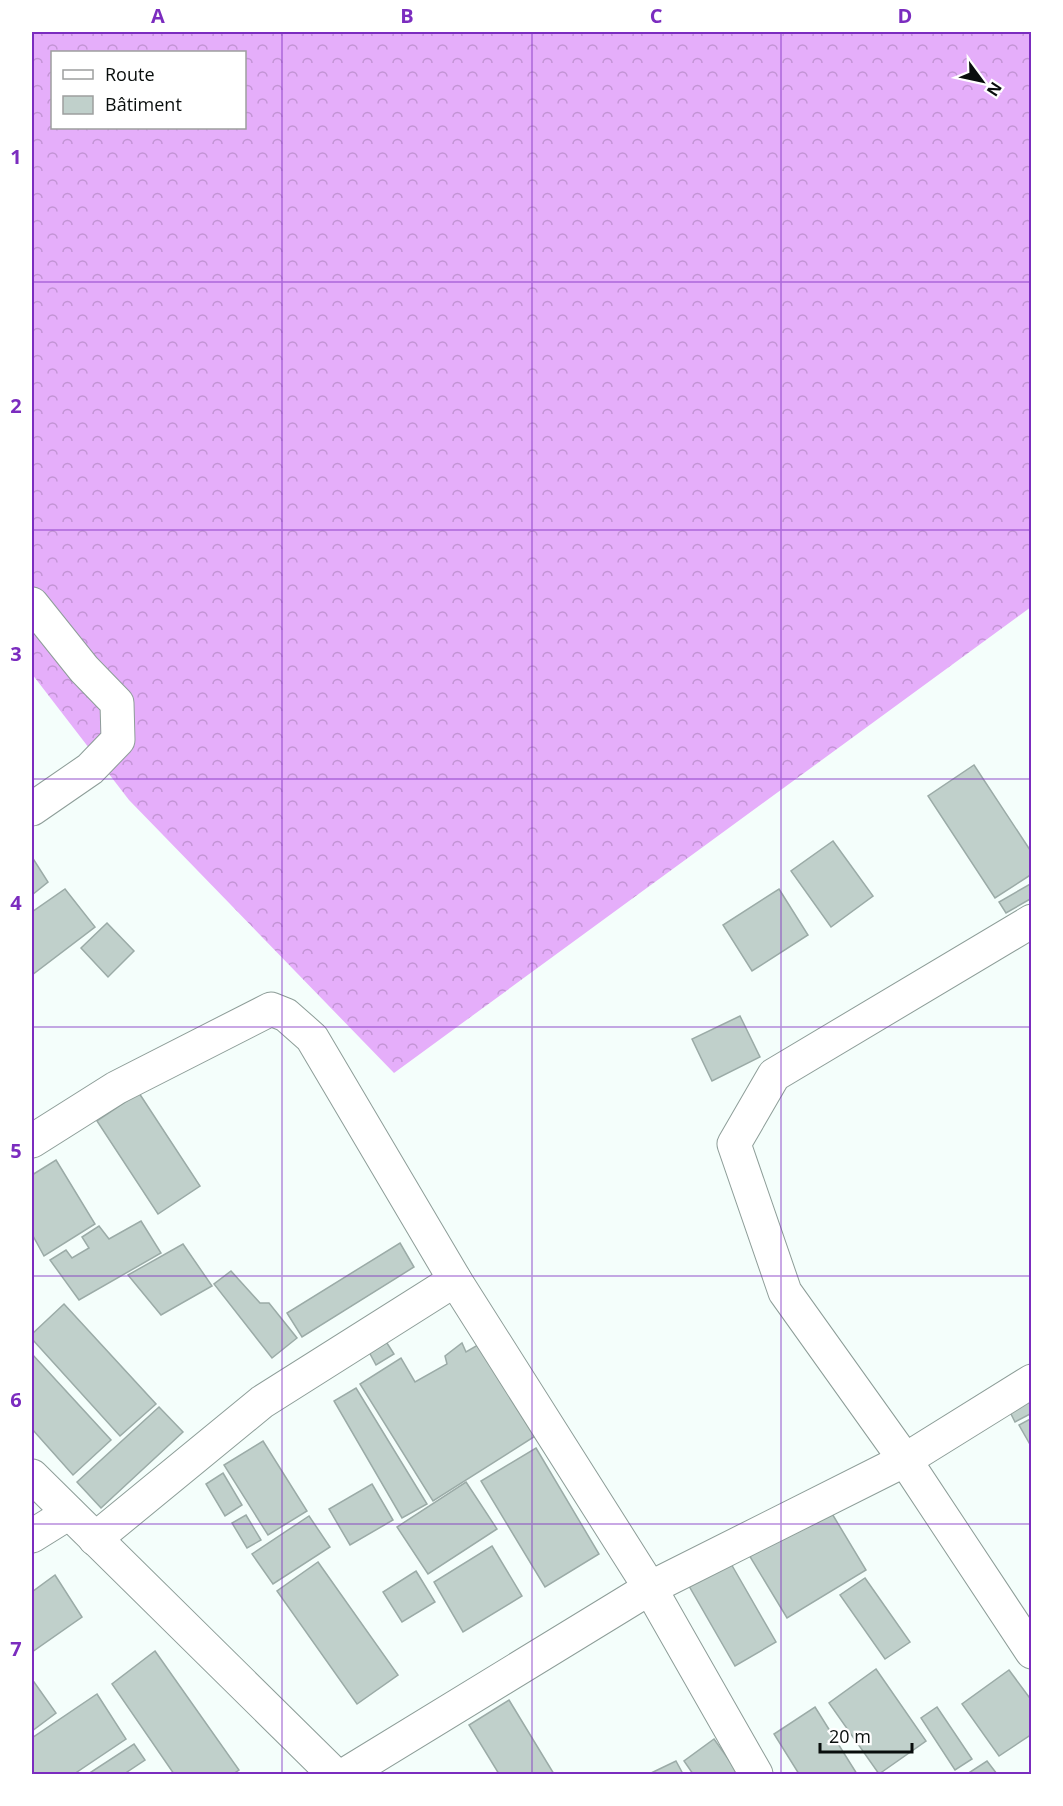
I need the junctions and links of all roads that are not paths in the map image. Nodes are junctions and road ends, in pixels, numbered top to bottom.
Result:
1 (32, 604) edge
2 (32, 809) edge
3 (1032, 921) edge
4 (32, 1141) edge
5 (455, 1280) junction
6 (1032, 1381) edge
7 (905, 1460) junction
8 (32, 1476) edge
9 (69, 1513) junction
10 (32, 1536) edge
11 (95, 1539) junction
12 (650, 1588) junction
13 (1032, 1652) edge
14 (334, 1774) edge
15 (346, 1774) edge
16 (756, 1774) edge

1 - 2 street
3 - 7 street
4 - 5 street
5 - 11 street
5 - 12 street
6 - 7 street
7 - 12 street
7 - 13 street
8 - 9 street
9 - 10 street
9 - 11 street
11 - 14 street
12 - 15 street
12 - 16 street

